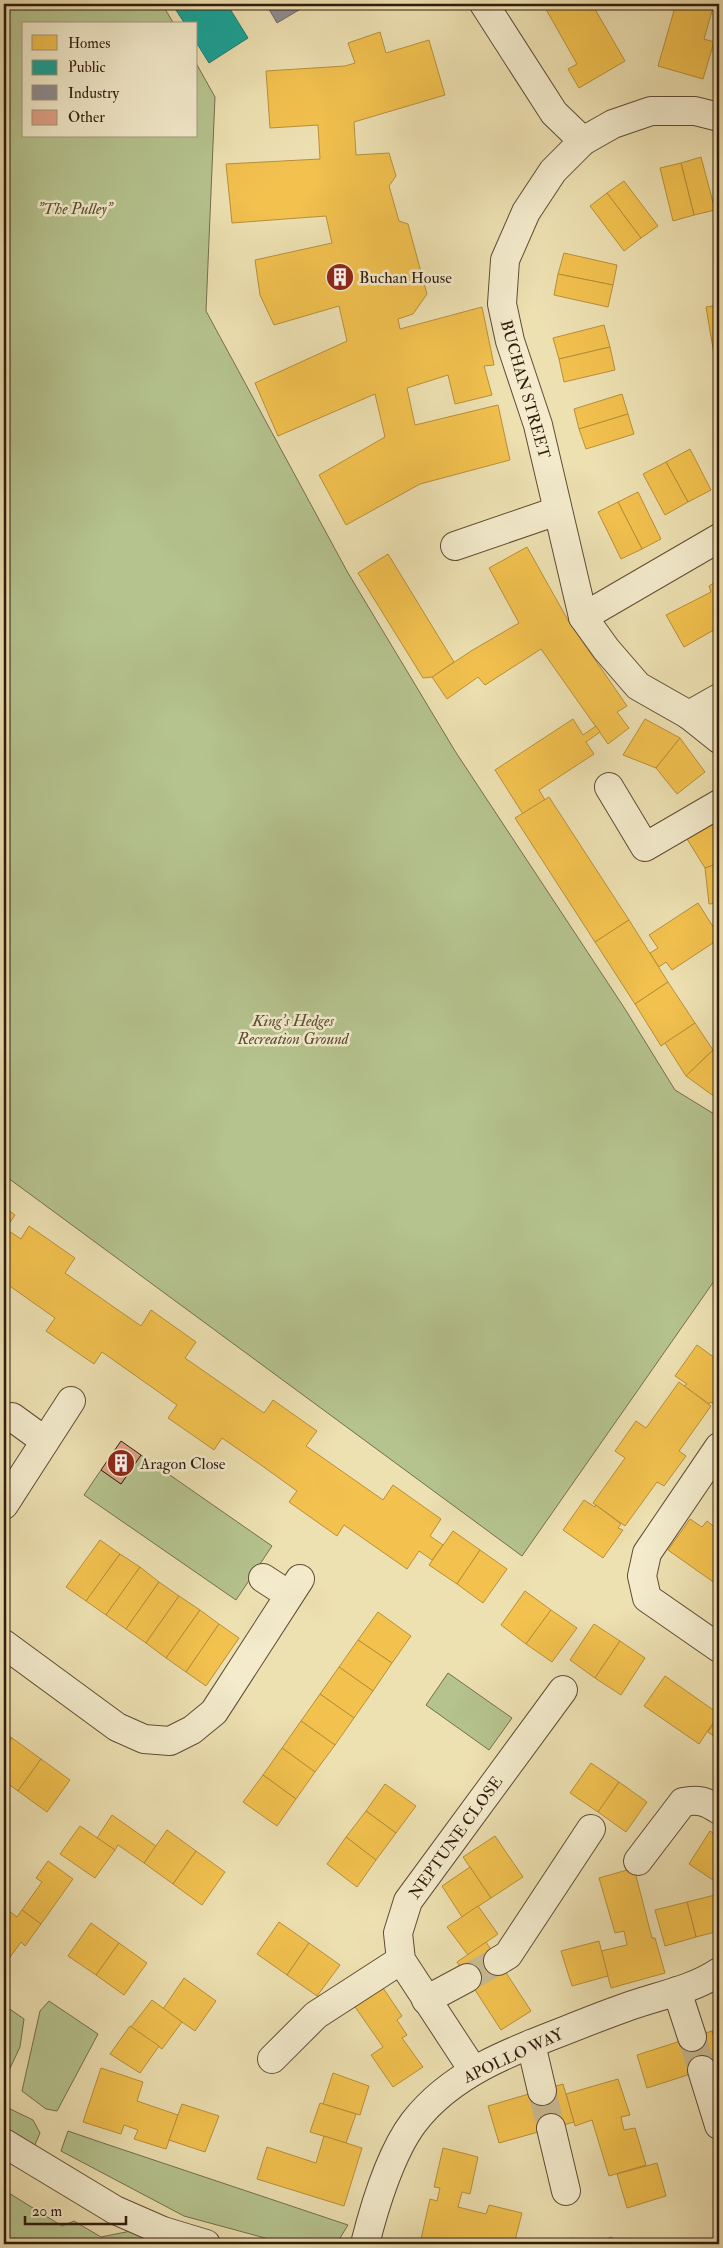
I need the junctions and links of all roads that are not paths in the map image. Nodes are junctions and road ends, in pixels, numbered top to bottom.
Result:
1 (484, 4) edge
2 (719, 117) edge
3 (583, 141) junction
4 (557, 511) junction
5 (719, 538) edge
6 (455, 546) dead end
7 (583, 617) junction
8 (719, 698) edge
9 (689, 715) junction
10 (719, 739) edge
11 (609, 786) dead end
12 (719, 804) edge
13 (71, 1401) dead end
14 (12, 1417) dead end
15 (45, 1441) junction
16 (719, 1447) edge
17 (4, 1504) edge
18 (263, 1578) dead end
19 (4, 1644) edge
20 (719, 1648) edge
21 (563, 1690) dead end
22 (719, 1810) edge
23 (591, 1829) dead end
24 (638, 1861) dead end
25 (400, 1960) junction
26 (498, 1960) tunnel mouth
27 (719, 1972) edge
28 (467, 1978) tunnel mouth
29 (678, 1991) junction
30 (426, 2000) junction
31 (692, 2037) tunnel mouth
32 (531, 2044) junction
33 (272, 2059) dead end
34 (473, 2070) junction
35 (702, 2070) tunnel mouth
36 (542, 2090) tunnel mouth
37 (719, 2125) edge
38 (551, 2128) tunnel mouth
39 (4, 2143) edge
40 (566, 2192) dead end
41 (206, 2244) edge
42 (365, 2244) edge

1 - 3 street
2 - 3 street, BUCHAN STREET
3 - 4 street, BUCHAN STREET
4 - 6 street
4 - 7 street, BUCHAN STREET
5 - 7 street
7 - 9 street, BUCHAN STREET
8 - 9 street
9 - 10 street, BUCHAN STREET
11 - 12 street
13 - 15 street
14 - 15 street
15 - 17 street
16 - 20 street
18 - 19 street
21 - 25 street, NEPTUNE CLOSE
22 - 24 street
23 - 26 street
25 - 30 street, NEPTUNE CLOSE
25 - 33 street
27 - 29 street, APOLLO WAY
28 - 30 street
29 - 31 street
29 - 32 street, APOLLO WAY
30 - 34 street, NEPTUNE CLOSE
32 - 34 street, APOLLO WAY
32 - 36 street
34 - 42 street, APOLLO WAY
35 - 37 street
38 - 40 street
39 - 41 street

